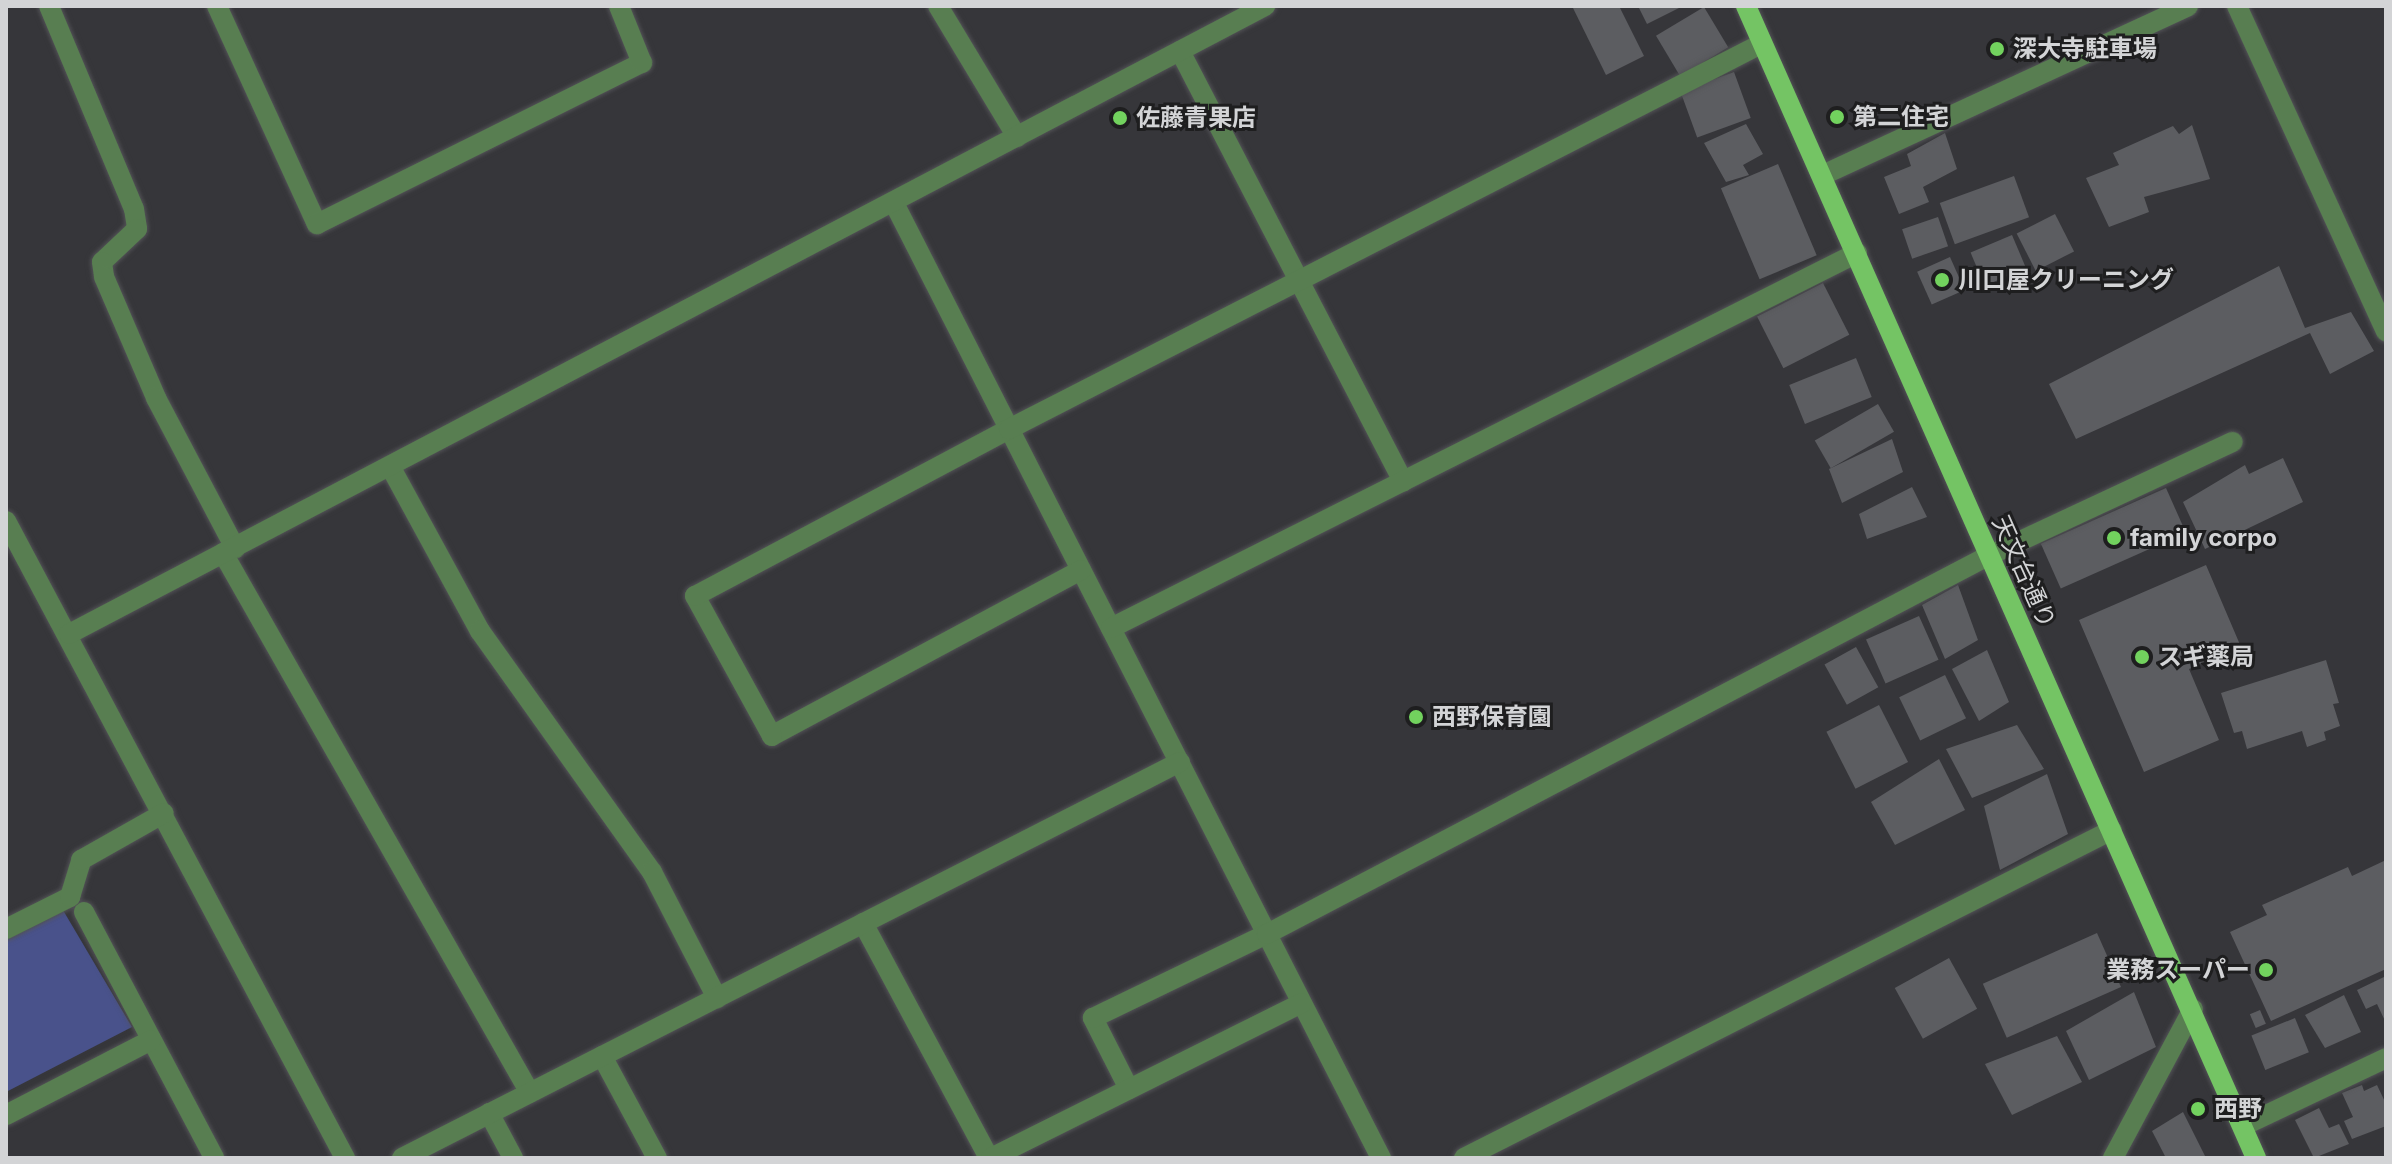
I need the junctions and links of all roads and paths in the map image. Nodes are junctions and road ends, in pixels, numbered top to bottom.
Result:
1 (49, 6) edge
2 (217, 6) edge
3 (619, 6) edge
4 (938, 6) edge
5 (1265, 6) edge
6 (1746, 6) edge
7 (2188, 6) edge
8 (2237, 6) edge
9 (1761, 44) junction
10 (1180, 51) junction
11 (1017, 137) junction
12 (1823, 175) junction
13 (894, 203) junction
14 (1857, 253) junction
15 (1301, 281) junction
16 (2386, 332) edge
17 (1009, 429) junction
18 (2233, 442) dead end
19 (390, 466) junction
20 (1403, 482) junction
21 (6, 521) edge
22 (229, 550) junction
23 (1988, 556) junction
24 (1081, 570) junction
25 (1111, 628) junction
26 (69, 634) junction
27 (1180, 762) junction
28 (164, 813) junction
29 (2112, 830) junction
30 (84, 912) dead end
31 (863, 923) junction
32 (6, 929) edge
33 (1267, 934) junction
34 (717, 998) junction
35 (1302, 1003) junction
36 (2193, 1009) junction
37 (151, 1040) junction
38 (602, 1056) junction
39 (2386, 1058) edge
40 (1129, 1089) junction
41 (530, 1093) junction
42 (489, 1113) junction
43 (6, 1115) edge
44 (2243, 1126) junction
45 (214, 1158) edge
46 (345, 1158) edge
47 (402, 1158) edge
48 (513, 1158) edge
49 (657, 1158) edge
50 (990, 1158) edge
51 (1381, 1158) edge
52 (1464, 1158) edge
53 (2113, 1158) edge
54 (2256, 1158) edge

1 - 22 street
2 - 3 street
4 - 11 street
5 - 10 street
6 - 9 main road, 天文台通り
7 - 12 street
8 - 16 street
9 - 12 main road, 天文台通り
9 - 15 street
10 - 11 street
10 - 15 street
11 - 13 street
12 - 14 main road, 天文台通り
13 - 17 street
13 - 19 street
14 - 20 street
14 - 23 main road, 天文台通り
15 - 17 street
15 - 20 street
17 - 24 street
17 - 24 street
18 - 23 street
19 - 22 street
19 - 34 street
20 - 25 street
21 - 26 street
22 - 26 street
22 - 41 street
23 - 29 main road, 天文台通り
23 - 33 street
24 - 25 street
25 - 27 street
26 - 28 street
27 - 31 street
27 - 33 street
28 - 32 street
28 - 46 street
29 - 36 main road, 天文台通り
29 - 52 street
30 - 37 street
31 - 34 street
31 - 50 street
33 - 35 street
33 - 40 street
34 - 38 street
35 - 40 street
35 - 51 street
36 - 44 main road, 天文台通り
36 - 53 street
37 - 43 street
37 - 45 street
38 - 41 street
38 - 49 street
39 - 44 street
40 - 50 street
41 - 42 street
42 - 47 street
42 - 48 street
44 - 54 main road, 天文台通り

